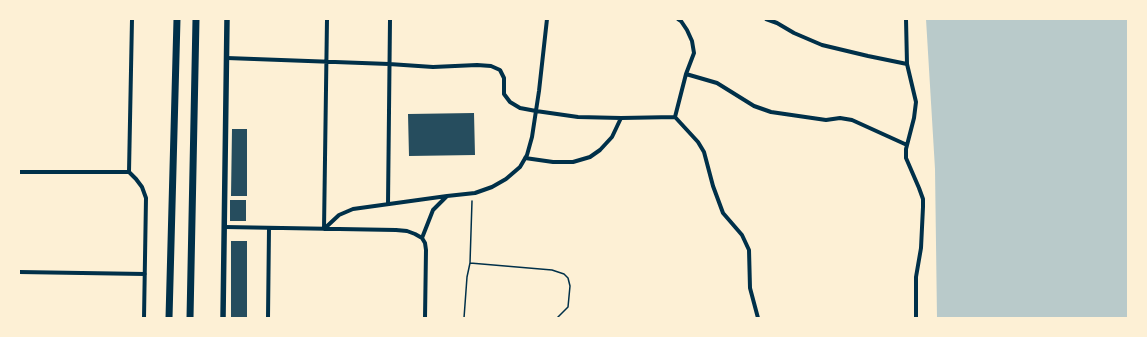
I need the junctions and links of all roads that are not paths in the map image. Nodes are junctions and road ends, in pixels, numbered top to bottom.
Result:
1 (132, 19) edge
2 (177, 19) edge
3 (196, 19) edge
4 (227, 19) edge
5 (327, 19) edge
6 (390, 19) edge
7 (547, 19) edge
8 (678, 19) edge
9 (766, 19) edge
10 (906, 19) edge
11 (227, 58) junction
12 (327, 61) junction
13 (389, 64) junction
14 (907, 64) junction
15 (686, 74) junction
16 (536, 111) junction
17 (675, 117) junction
18 (621, 118) junction
19 (907, 145) junction
20 (525, 158) junction
21 (19, 172) edge
22 (129, 172) junction
23 (447, 196) junction
24 (388, 204) junction
25 (225, 227) junction
26 (269, 228) junction
27 (324, 229) junction
28 (422, 238) junction
29 (19, 272) edge
30 (145, 274) junction
31 (144, 318) edge
32 (169, 318) edge
33 (190, 318) edge
34 (223, 318) edge
35 (268, 318) edge
36 (425, 318) edge
37 (758, 318) edge
38 (916, 318) edge

1 - 22 street
2 - 32 highway
3 - 33 highway
4 - 11 street
5 - 12 street
6 - 13 street
7 - 16 street
8 - 15 street
9 - 14 street
10 - 14 street
11 - 12 street
11 - 25 street
12 - 13 street
12 - 27 street
13 - 16 street
13 - 24 street
14 - 19 street
15 - 17 street
15 - 19 street
16 - 18 street
16 - 20 street
17 - 18 street
17 - 37 street
18 - 20 street
19 - 38 street
20 - 23 street
21 - 22 street
22 - 30 street
23 - 24 street
23 - 28 street
24 - 27 street
25 - 26 street
25 - 34 street
26 - 27 street
26 - 35 street
27 - 28 street
28 - 36 street
29 - 30 street
30 - 31 street

